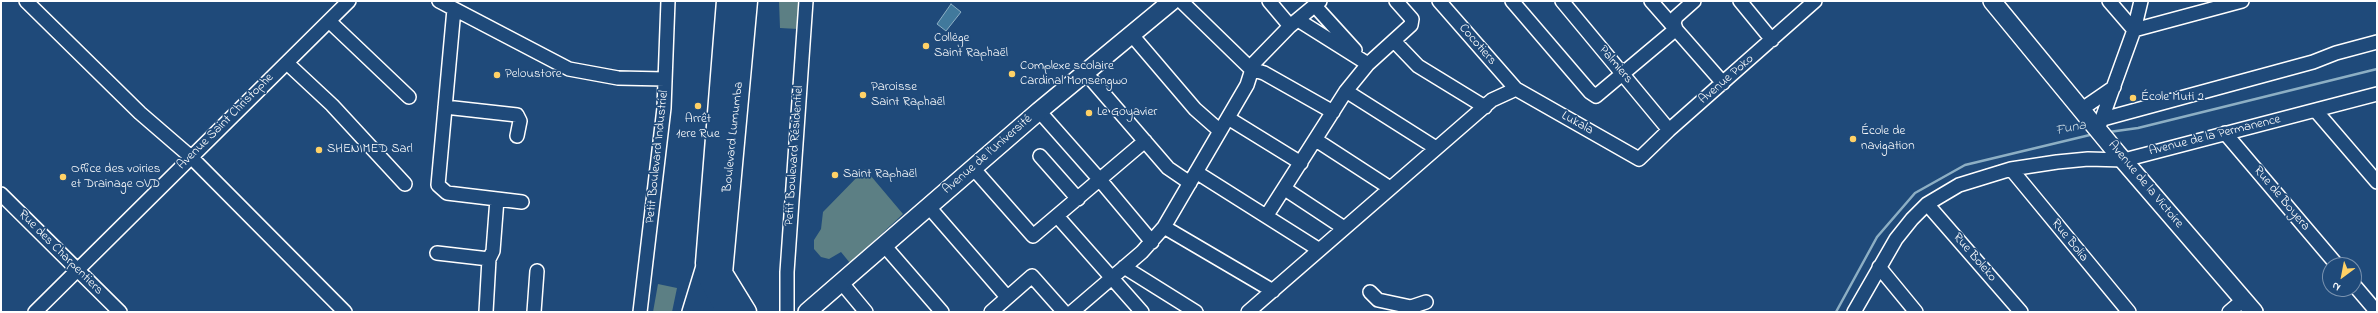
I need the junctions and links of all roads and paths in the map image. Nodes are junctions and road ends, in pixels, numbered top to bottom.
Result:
1 (26, 1) edge
2 (349, 1) edge
3 (439, 1) edge
4 (668, 1) edge
5 (727, 1) edge
6 (747, 1) edge
7 (806, 1) edge
8 (1172, 1) edge
9 (1181, 1) edge
10 (1269, 1) edge
11 (1396, 1) edge
12 (1439, 1) edge
13 (1512, 1) edge
14 (1562, 1) edge
15 (1651, 1) edge
16 (1694, 1) edge
17 (1740, 1) edge
18 (1815, 1) edge
19 (1992, 1) edge
20 (2109, 1) edge
21 (2141, 1) edge
22 (2242, 1) edge
23 (1318, 3) edge
24 (454, 8) junction
25 (329, 21) junction
26 (1294, 23) junction
27 (1676, 30) junction
28 (2134, 30) junction
29 (1131, 34) junction
30 (1772, 40) junction
31 (1394, 41) junction
32 (2377, 42) edge
33 (287, 63) junction
34 (1368, 64) junction
35 (1251, 69) junction
36 (1085, 72) junction
37 (1622, 74) junction
38 (665, 79) junction
39 (1723, 83) junction
40 (2114, 87) junction
41 (1516, 89) junction
42 (1346, 91) junction
43 (2377, 94) edge
44 (409, 96) dead end
45 (445, 107) junction
46 (1484, 107) junction
47 (2082, 109) junction
48 (1039, 111) junction
49 (2316, 111) junction
50 (1333, 112) junction
51 (1228, 118) junction
52 (1669, 130) junction
53 (1220, 131) junction
54 (2102, 131) junction
55 (2224, 133) junction
56 (517, 136) dead end
57 (1316, 140) junction
58 (1145, 141) junction
59 (1436, 148) junction
60 (1040, 156) dead end
61 (191, 157) junction
62 (1639, 159) joint
63 (2088, 159) junction
64 (2124, 160) junction
65 (1301, 163) junction
66 (973, 168) junction
67 (2011, 169) junction
68 (1193, 178) junction
69 (1100, 180) junction
70 (2377, 182) edge
71 (405, 184) dead end
72 (1390, 188) junction
73 (1285, 189) junction
74 (1, 194) edge
75 (1078, 199) junction
76 (498, 200) junction
77 (522, 202) dead end
78 (1927, 204) junction
79 (928, 206) junction
80 (1267, 215) junction
81 (1057, 216) junction
82 (1164, 227) junction
83 (1344, 228) junction
84 (1152, 242) junction
85 (883, 244) junction
86 (1318, 250) junction
87 (437, 253) dead end
88 (2330, 257) edge
89 (489, 259) junction
90 (1124, 267) junction
91 (714, 268) junction
92 (1879, 268) junction
93 (76, 269) junction
94 (537, 271) dead end
95 (1111, 278) junction
96 (841, 282) junction
97 (1273, 291) junction
98 (715, 292) junction
99 (1370, 292) dead end
100 (2362, 294) edge
101 (1007, 297) junction
102 (1426, 302) dead end
103 (2248, 306) edge
104 (2374, 309) edge
105 (739, 311) edge
106 (35, 312) edge
107 (120, 312) edge
108 (345, 312) edge
109 (486, 312) edge
110 (534, 312) edge
111 (640, 312) edge
112 (690, 312) edge
113 (707, 312) edge
114 (787, 312) edge
115 (806, 312) edge
116 (866, 312) edge
117 (942, 312) edge
118 (991, 312) edge
119 (1064, 312) edge
120 (1072, 312) edge
121 (1142, 312) edge
122 (1196, 312) edge
123 (1248, 312) edge
124 (1854, 312) edge
125 (1916, 312) edge
126 (2021, 312) edge
127 (2129, 312) edge
128 (2229, 312) edge

1 - 61 street
2 - 25 street, Avenue Saint Christophe
3 - 24 street
4 - 38 street, Petit Boulevard Industriel
5 - 91 highway, Boulevard Lumumba
6 - 91 highway, Boulevard Lumumba
7 - 114 street, Petit Boulevard Résidentiel
8 - 29 main road, Avenue de l’Université
9 - 35 street
10 - 26 street
11 - 31 street
12 - 41 street, Cocotiers
13 - 37 street
14 - 37 street, Palmiers
15 - 27 street
16 - 27 street
17 - 30 street
18 - 30 street, Avenue Poko
19 - 47 main road, Avenue de la Victoire
20 - 28 street
21 - 28 street
22 - 28 street
23 - 26 street
23 - 34 street
24 - 38 street
24 - 45 street
25 - 33 street, Avenue Saint Christophe
25 - 44 street
26 - 34 street
26 - 35 street
27 - 37 street
27 - 39 street
28 - 40 street
29 - 36 main road, Avenue de l’Université
29 - 53 street
30 - 39 street, Avenue Poko
31 - 34 street
31 - 46 street
32 - 54 street
33 - 61 street, Avenue Saint Christophe
33 - 71 street
34 - 42 street
35 - 50 street
35 - 51 street
36 - 48 main road, Avenue de l’Université
36 - 58 street
37 - 52 street, Palmiers
38 - 111 street, Petit Boulevard Industriel
39 - 52 street, Avenue Poko
40 - 47 street
40 - 54 street
41 - 46 street
41 - 62 street, Lukala
42 - 50 street
42 - 59 street
43 - 49 street, Avenue de la Permanence
45 - 56 street
45 - 76 street
46 - 59 street
47 - 54 main road, Avenue de la Victoire
48 - 66 main road, Avenue de l’Université
48 - 69 street
49 - 55 street, Avenue de la Permanence
49 - 70 street
50 - 57 street
51 - 53 street
51 - 65 street
52 - 62 street, Avenue Poko
53 - 68 street
54 - 63 street
54 - 64 main road, Avenue de la Victoire
55 - 64 street, Avenue de la Permanence
55 - 88 street, Rue de Boyera
57 - 65 street
57 - 72 street
58 - 68 street
58 - 69 street
59 - 72 street
60 - 75 street
61 - 93 street, Avenue Saint Christophe
61 - 108 street
63 - 64 street, Avenue de la Permanence
63 - 67 street, Avenue de la Permanence
64 - 103 main road, Avenue de la Victoire
65 - 73 street
66 - 79 main road, Avenue de l’Université
66 - 81 street
67 - 78 street, Avenue de la Permanence
67 - 127 street, Rue Bolia
68 - 80 street
68 - 82 street
69 - 75 street
69 - 84 street
72 - 83 street
73 - 80 street
73 - 83 street
74 - 93 street, Rue des Charpentiers
75 - 81 street
76 - 77 street
76 - 89 street
78 - 92 street, Avenue de la Permanence
78 - 126 street, Rue Boleko
79 - 85 main road, Avenue de l’Université
79 - 101 street
80 - 86 street
81 - 95 street
82 - 84 street
82 - 97 street
83 - 86 street
84 - 90 street
85 - 96 main road, Avenue de l’Université
85 - 117 street
86 - 97 street
87 - 89 street
89 - 109 street
90 - 95 street
90 - 122 street
91 - 98 highway, Boulevard Lumumba
91 - 105 highway
91 - 112 main road, Boulevard Lumumba
92 - 124 street, Avenue de la Permanence
92 - 125 street
93 - 106 street, Avenue Saint Christophe
93 - 107 street, Rue des Charpentiers
94 - 110 street
95 - 120 street
95 - 121 street
96 - 115 main road, Avenue de l’Université
96 - 116 street
97 - 123 street
98 - 105 highway, Boulevard Lumumba
98 - 113 main road
99 - 102 street
100 - 104 street
101 - 118 street
101 - 119 street
103 - 128 street

